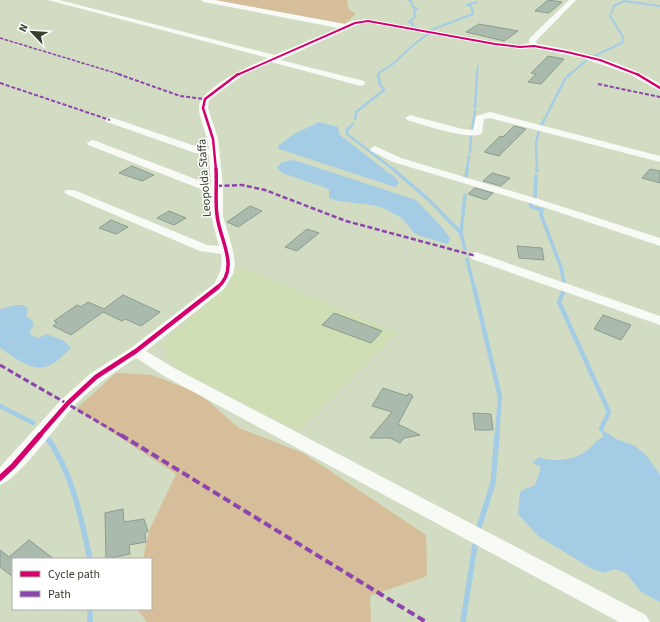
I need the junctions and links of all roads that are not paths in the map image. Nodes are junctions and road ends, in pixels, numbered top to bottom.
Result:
1 (51, 0) edge
2 (204, 0) edge
3 (573, 0) edge
4 (347, 27) junction
5 (533, 45) junction
6 (274, 59) junction
7 (361, 83) dead end
8 (660, 88) edge
9 (410, 118) dead end
10 (110, 120) dead end
11 (92, 143) dead end
12 (375, 149) dead end
13 (214, 153) junction
14 (660, 159) edge
15 (217, 190) junction
16 (70, 192) dead end
17 (660, 242) edge
18 (228, 251) junction
19 (476, 256) dead end
20 (660, 321) edge
21 (136, 351) junction
22 (0, 478) edge
23 (639, 622) edge

1 - 6 street
2 - 4 street
3 - 5 street
4 - 5 street, Leopolda Staffa
4 - 6 street, Leopolda Staffa
5 - 8 street, Leopolda Staffa
6 - 7 street
6 - 13 street, Leopolda Staffa
9 - 14 street
10 - 13 street
11 - 15 street
12 - 17 street
13 - 15 street, Leopolda Staffa
15 - 18 street, Leopolda Staffa
16 - 18 street
18 - 21 street, Leopolda Staffa
19 - 20 street
21 - 22 street, Leopolda Staffa
21 - 23 street

